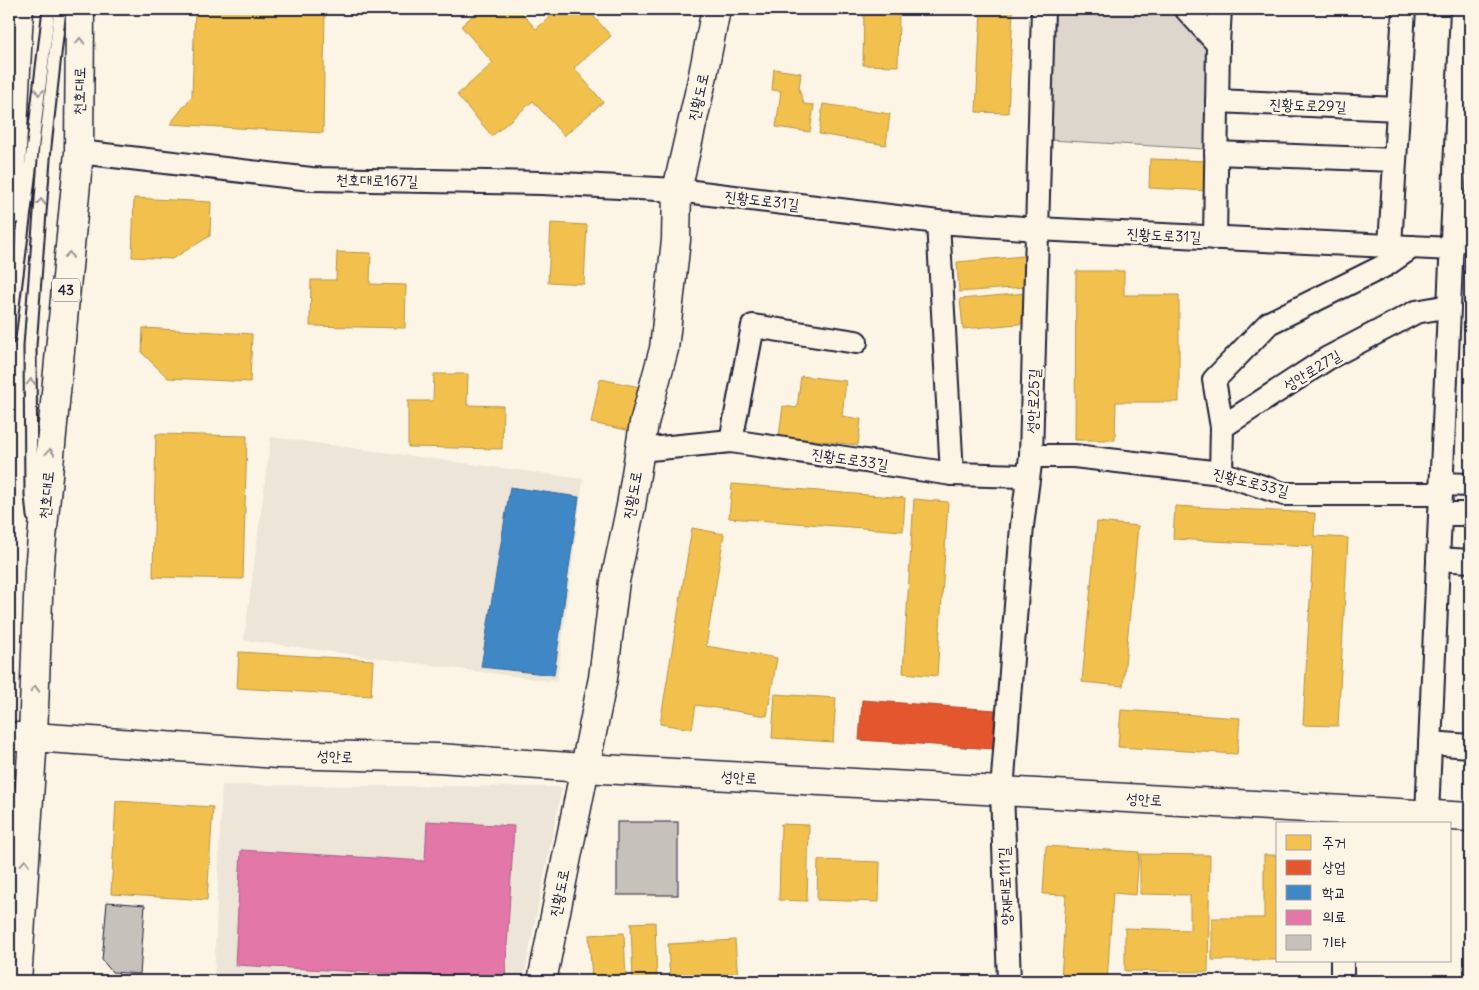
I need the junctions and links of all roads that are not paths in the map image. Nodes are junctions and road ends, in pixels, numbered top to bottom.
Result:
1 (19, 9) edge
2 (49, 9) edge
3 (60, 9) edge
4 (80, 9) edge
5 (716, 9) edge
6 (1043, 9) edge
7 (1186, 9) edge
8 (1220, 9) edge
9 (1404, 9) edge
10 (1462, 9) edge
11 (1218, 44) junction
12 (1217, 101) junction
13 (1398, 109) junction
14 (79, 152) junction
15 (1216, 153) junction
16 (1395, 160) junction
17 (677, 190) junction
18 (9, 211) edge
19 (938, 222) junction
20 (1037, 229) junction
21 (1215, 238) junction
22 (1458, 242) edge
23 (1401, 247) junction
24 (1449, 306) junction
25 (9, 338) edge
26 (856, 342) dead end
27 (1222, 427) junction
28 (731, 440) junction
29 (640, 450) junction
30 (1030, 466) junction
31 (1222, 473) junction
32 (952, 474) junction
33 (1470, 485) edge
34 (1441, 497) junction
35 (1470, 514) edge
36 (1438, 559) junction
37 (1470, 561) edge
38 (39, 570) junction
39 (21, 737) edge
40 (1430, 743) junction
41 (1470, 746) edge
42 (584, 768) junction
43 (1002, 791) junction
44 (1427, 815) junction
45 (1344, 817) edge
46 (1470, 817) edge
47 (1342, 962) edge
48 (17, 981) edge
49 (542, 981) edge
50 (1009, 981) edge
51 (1342, 981) edge

1 - 18 main road
2 -> 25 lane
38 -> 3 lane
14 -> 4 main road, 천호대로 / 43
5 - 17 main road, 진황도로
6 - 20 street, 성안로25길
7 - 11 street
8 - 11 street
9 - 13 street
10 - 22 street
11 - 12 street
12 - 13 street, 진황도로29길
12 - 15 street
13 - 16 street
14 - 17 street, 천호대로167길
38 -> 14 main road, 천호대로 / 43
15 - 16 street
15 - 21 street
16 - 23 street
17 - 19 street, 진황도로31길
17 - 29 main road, 진황도로
19 - 20 street, 진황도로31길
19 - 32 street
20 - 21 street, 진황도로31길
20 - 30 street, 성안로25길
21 - 23 street, 진황도로31길
22 - 23 street, 진황도로31길
22 - 24 street
23 - 27 street
24 - 27 street, 성안로27길
24 - 34 street
26 - 28 street
27 - 31 street
28 - 29 street, 진황도로33길
28 - 32 street, 진황도로33길
29 - 42 main road, 진황도로
30 - 31 street, 진황도로33길
30 - 32 street, 진황도로33길
30 - 43 street, 성안로25길
31 - 34 street, 진황도로33길
33 - 34 street
34 - 35 street
34 - 36 street
36 - 37 street
36 - 40 street
39 -> 38 main road, 천호대로 / 43
39 - 42 main road, 성안로
48 -> 39 main road, 천호대로 / 43
40 - 41 street
40 - 44 street
42 - 43 main road, 성안로
42 - 49 main road, 진황도로
43 - 45 main road, 성안로
43 - 50 street, 양재대로111길
44 - 45 main road, 성안로
44 - 46 main road, 성안로
47 - 51 street

